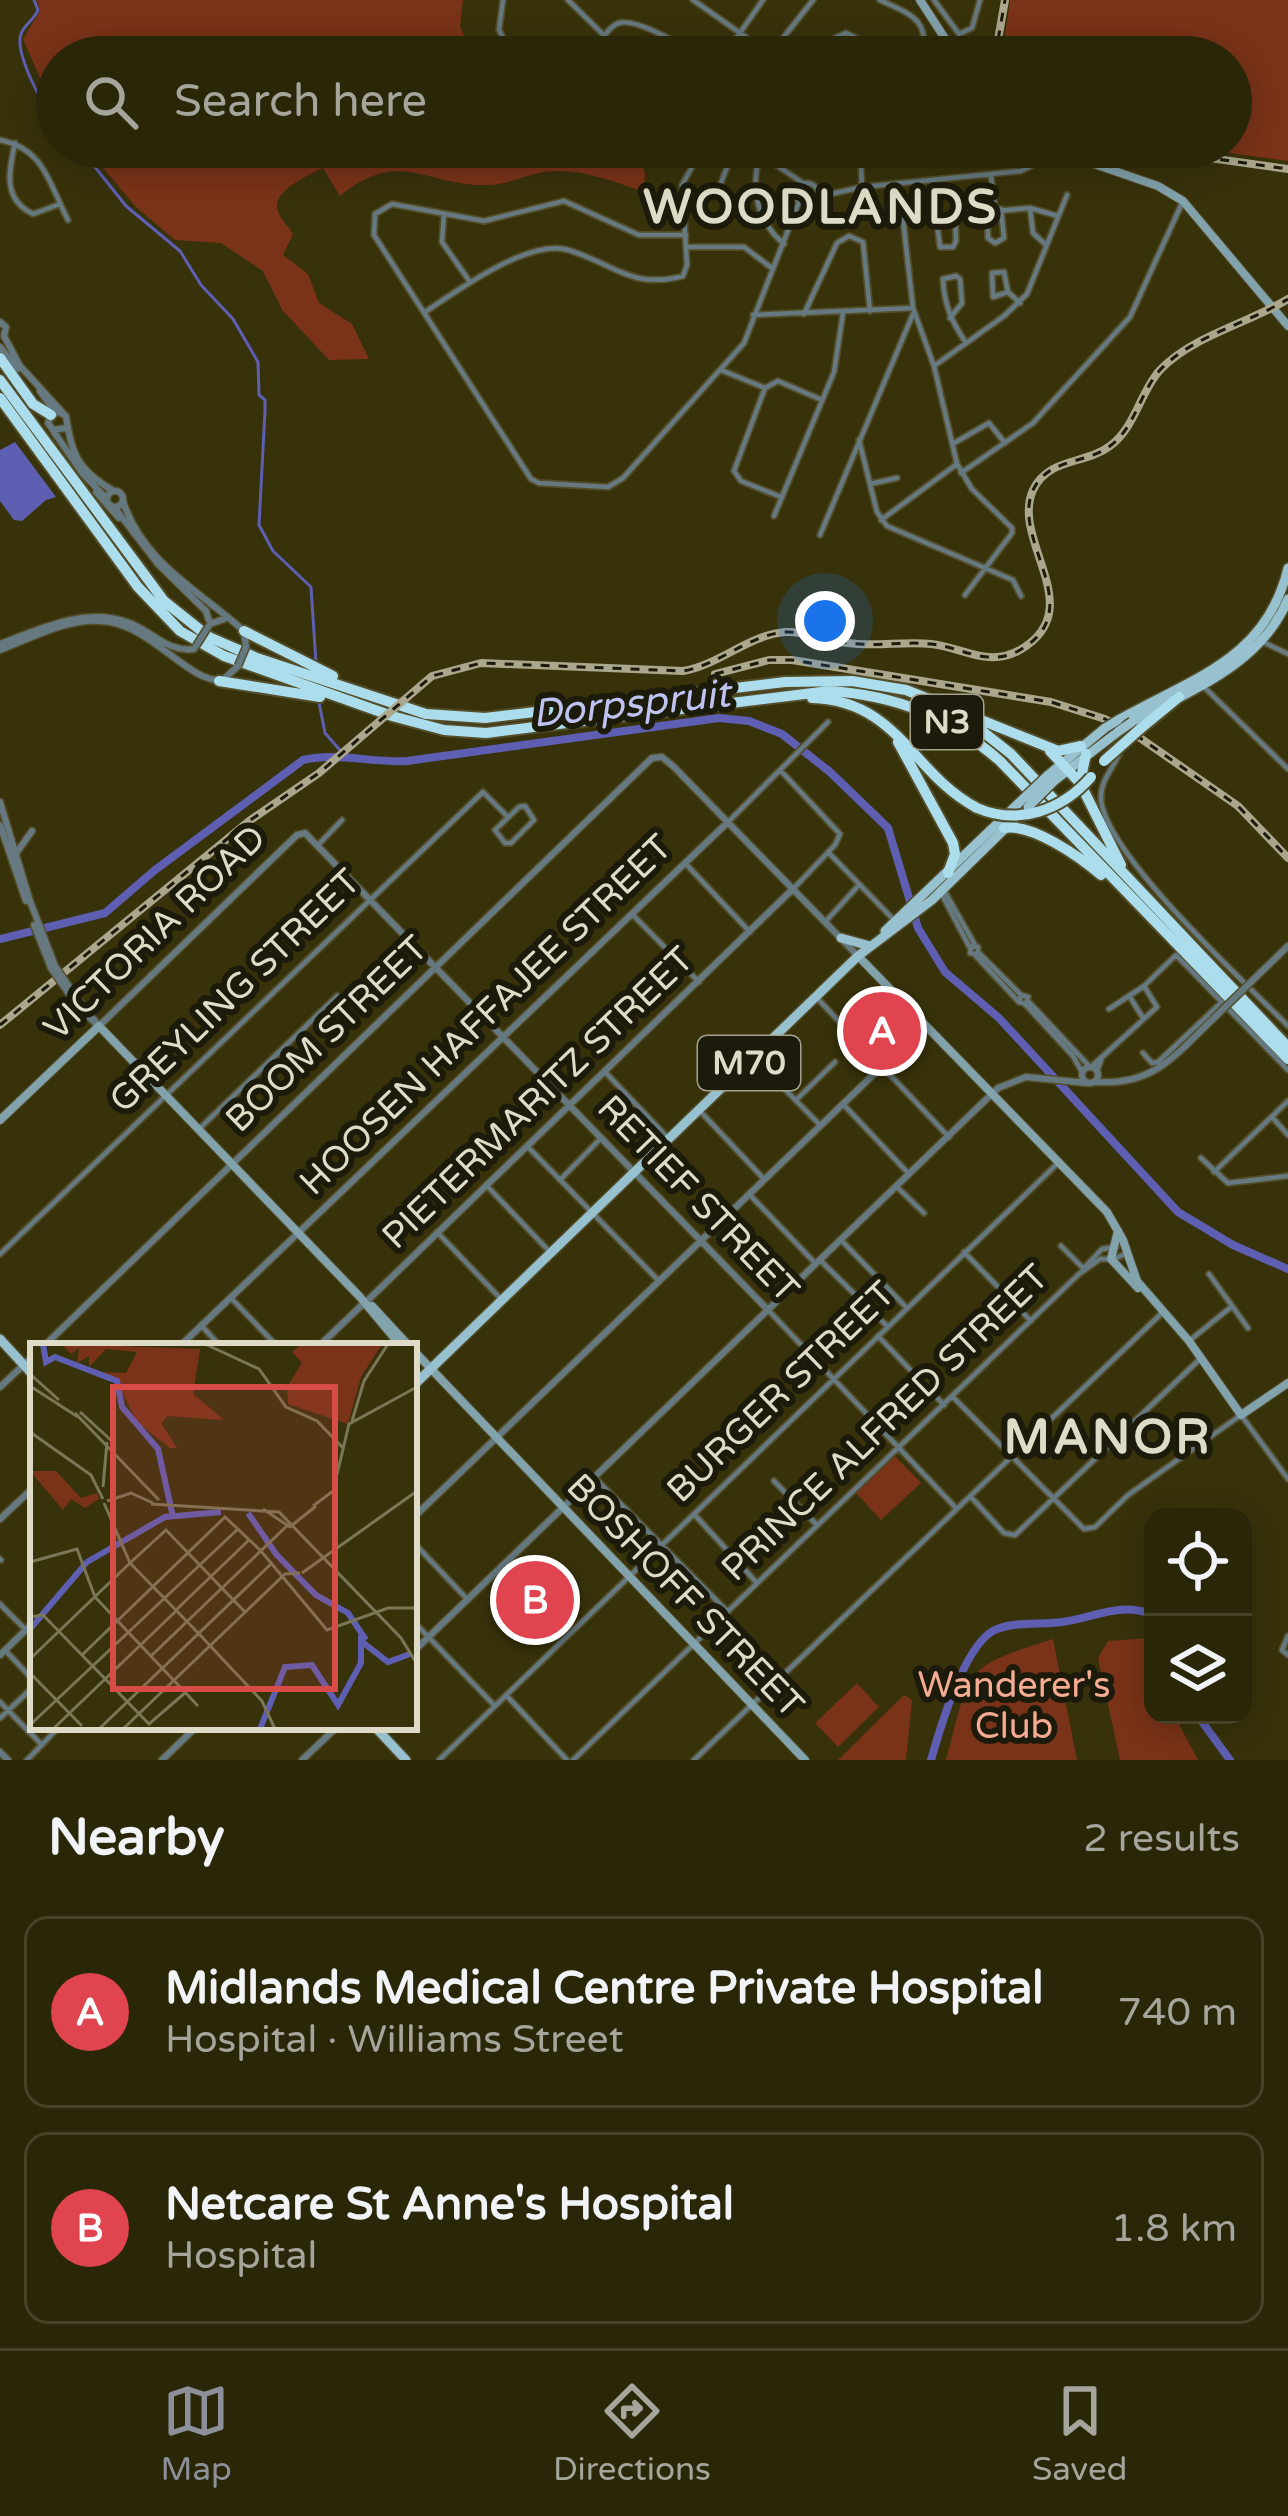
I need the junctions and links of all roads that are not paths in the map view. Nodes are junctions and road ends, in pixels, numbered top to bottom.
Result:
1 (502, 0) edge
2 (568, 0) edge
3 (693, 0) edge
4 (763, 0) edge
5 (813, 0) edge
6 (880, 0) edge
7 (920, 0) edge
8 (934, 0) edge
9 (971, 0) edge
10 (979, 4) edge
11 (741, 32) junction
12 (604, 35) joint
13 (502, 36) edge
14 (663, 36) edge
15 (738, 36) edge
16 (746, 36) edge
17 (785, 36) edge
18 (926, 36) edge
19 (944, 36) edge
20 (0, 140) edge
21 (14, 143) junction
22 (36, 158) edge
23 (45, 168) edge
24 (690, 168) edge
25 (729, 168) edge
26 (758, 168) edge
27 (778, 168) edge
28 (861, 168) edge
29 (1028, 168) edge
30 (1106, 168) edge
31 (992, 175) junction
32 (899, 184) junction
33 (800, 186) junction
34 (862, 187) junction
35 (817, 188) junction
36 (833, 191) junction
37 (682, 194) junction
38 (1066, 195) dead end
39 (818, 197) junction
40 (1183, 201) junction
41 (803, 203) junction
42 (60, 204) junction
43 (1030, 208) junction
44 (994, 210) junction
45 (444, 214) junction
46 (956, 214) junction
47 (936, 216) junction
48 (1058, 216) junction
49 (68, 220) dead end
50 (903, 220) junction
51 (686, 235) junction
52 (784, 244) junction
53 (1047, 245) junction
54 (687, 247) junction
55 (773, 269) junction
56 (470, 282) junction
57 (1008, 292) junction
58 (1020, 303) junction
59 (870, 310) junction
60 (914, 310) junction
61 (425, 312) junction
62 (843, 313) junction
63 (804, 314) junction
64 (753, 316) junction
65 (950, 318) junction
66 (0, 322) edge
67 (1288, 326) edge
68 (2, 337) edge
69 (966, 343) junction
70 (0, 347) edge
71 (0, 358) edge
72 (934, 366) junction
73 (721, 370) junction
74 (0, 380) edge
75 (765, 388) junction
76 (0, 398) edge
77 (823, 400) junction
78 (56, 413) junction
79 (66, 428) junction
80 (53, 430) junction
81 (859, 440) junction
82 (1005, 443) junction
83 (952, 445) junction
84 (957, 464) junction
85 (961, 473) junction
86 (86, 478) junction
87 (897, 478) dead end
88 (870, 484) junction
89 (128, 489) dead end
90 (115, 491) junction
91 (781, 497) junction
92 (107, 500) junction
93 (123, 501) junction
94 (114, 507) junction
95 (774, 516) dead end
96 (880, 520) junction
97 (131, 521) junction
98 (134, 534) junction
99 (820, 536) dead end
100 (985, 568) junction
101 (1288, 568) edge
102 (965, 596) dead end
103 (1021, 596) dead end
104 (1288, 599) edge
105 (227, 620) junction
106 (210, 624) junction
107 (1274, 628) junction
108 (244, 631) junction
109 (1263, 642) junction
110 (0, 647) edge
111 (195, 647) junction
112 (1278, 647) junction
113 (1288, 654) edge
114 (194, 668) junction
115 (219, 681) junction
116 (1198, 681) junction
117 (317, 683) junction
118 (874, 684) junction
119 (1179, 697) joint
120 (808, 698) junction
121 (648, 712) junction
122 (828, 722) dead end
123 (1136, 726) junction
124 (1114, 728) junction
125 (1031, 742) junction
126 (1102, 742) junction
127 (1084, 750) junction
128 (1108, 763) junction
129 (1064, 766) junction
130 (1288, 770) edge
131 (781, 771) junction
132 (1085, 780) junction
133 (0, 802) edge
134 (1022, 806) junction
135 (508, 817) junction
136 (342, 820) dead end
137 (729, 821) junction
138 (1004, 822) junction
139 (2, 825) edge
140 (297, 836) joint
141 (1037, 836) junction
142 (0, 839) edge
143 (318, 844) junction
144 (0, 852) edge
145 (828, 852) junction
146 (16, 853) junction
147 (685, 863) junction
148 (15, 870) junction
149 (951, 876) junction
150 (860, 885) junction
151 (794, 888) junction
152 (933, 894) junction
153 (370, 898) junction
154 (949, 903) junction
155 (1157, 912) junction
156 (632, 914) junction
157 (907, 915) junction
158 (34, 918) junction
159 (894, 920) junction
160 (826, 921) junction
161 (750, 932) junction
162 (1166, 932) junction
163 (841, 938) junction
164 (874, 943) junction
165 (1288, 946) edge
166 (858, 956) junction
167 (436, 966) junction
168 (699, 982) junction
169 (1144, 986) junction
170 (338, 996) dead end
171 (817, 998) junction
172 (1130, 998) junction
173 (1222, 1001) junction
174 (1109, 1009) dead end
175 (1144, 1020) junction
176 (97, 1024) junction
177 (925, 1025) junction
178 (1288, 1026) edge
179 (1168, 1033) dead end
180 (504, 1037) junction
181 (1178, 1044) junction
182 (1288, 1047) edge
183 (1143, 1053) dead end
184 (754, 1058) junction
185 (1288, 1059) edge
186 (835, 1062) dead end
187 (883, 1066) junction
188 (1288, 1070) edge
189 (605, 1072) junction
190 (1090, 1074) junction
191 (993, 1089) junction
192 (165, 1095) junction
193 (796, 1100) junction
194 (1288, 1101) edge
195 (842, 1104) junction
196 (571, 1106) junction
197 (700, 1111) junction
198 (1272, 1117) junction
199 (0, 1120) edge
200 (820, 1125) junction
201 (198, 1130) junction
202 (1288, 1135) edge
203 (949, 1137) junction
204 (601, 1138) junction
205 (670, 1139) junction
206 (527, 1146) junction
207 (1201, 1158) dead end
208 (1058, 1163) junction
209 (232, 1164) junction
210 (636, 1172) junction
211 (1214, 1172) junction
212 (909, 1174) junction
213 (1288, 1176) edge
214 (764, 1179) junction
215 (560, 1180) junction
216 (487, 1186) junction
217 (896, 1187) junction
218 (749, 1194) junction
219 (924, 1213) dead end
220 (593, 1214) junction
221 (1118, 1231) junction
222 (437, 1232) junction
223 (298, 1233) junction
224 (701, 1241) junction
225 (842, 1241) junction
226 (1061, 1246) dead end
227 (1113, 1246) junction
228 (1126, 1251) junction
229 (964, 1252) junction
230 (0, 1254) edge
231 (552, 1254) junction
232 (1111, 1259) junction
233 (819, 1263) junction
234 (1082, 1271) junction
235 (1209, 1274) dead end
236 (659, 1281) junction
237 (1149, 1296) junction
238 (230, 1297) junction
239 (364, 1301) junction
240 (503, 1301) junction
241 (1231, 1307) junction
242 (907, 1308) junction
243 (769, 1311) junction
244 (1163, 1312) junction
245 (1031, 1321) junction
246 (201, 1325) junction
247 (887, 1326) junction
248 (1248, 1328) dead end
249 (878, 1336) junction
250 (0, 1340) edge
251 (1189, 1341) junction
252 (47, 1343) edge
253 (183, 1343) edge
254 (217, 1343) edge
255 (274, 1343) edge
256 (323, 1343) edge
257 (403, 1343) edge
258 (417, 1357) edge
259 (1201, 1358) junction
260 (28, 1361) edge
261 (432, 1371) junction
262 (833, 1379) junction
263 (1288, 1383) edge
264 (417, 1385) edge
265 (0, 1388) edge
266 (952, 1397) junction
267 (944, 1405) junction
268 (1245, 1412) junction
269 (496, 1438) junction
270 (898, 1449) junction
271 (1011, 1457) junction
272 (595, 1478) junction
273 (1288, 1478) edge
274 (774, 1481) dead end
275 (30, 1490) edge
276 (970, 1496) junction
277 (1052, 1500) junction
278 (956, 1508) junction
279 (562, 1509) junction
280 (417, 1514) edge
281 (694, 1514) junction
282 (0, 1519) edge
283 (818, 1525) junction
284 (662, 1544) junction
285 (417, 1547) edge
286 (629, 1577) junction
287 (758, 1583) junction
288 (468, 1600) junction
289 (0, 1604) edge
290 (728, 1612) junction
291 (417, 1625) edge
292 (30, 1626) edge
293 (429, 1636) junction
294 (1288, 1636) edge
295 (693, 1645) junction
296 (417, 1648) edge
297 (2, 1652) edge
298 (1288, 1655) edge
299 (30, 1680) edge
300 (30, 1686) edge
301 (506, 1696) junction
302 (0, 1702) edge
303 (752, 1705) junction
304 (495, 1706) junction
305 (8, 1711) junction
306 (0, 1718) edge
307 (56, 1730) edge
308 (193, 1730) edge
309 (334, 1730) edge
310 (375, 1730) edge
311 (42, 1745) junction
312 (0, 1751) edge
313 (8, 1760) edge
314 (27, 1760) edge
315 (162, 1760) edge
316 (302, 1760) edge
317 (403, 1760) edge
318 (439, 1760) edge
319 (570, 1760) edge
320 (694, 1760) edge
321 (805, 1760) edge

1 - 13 street
2 - 12 street
3 - 11 street
4 - 11 street
5 - 17 street
6 - 18 street
7 - 19 main road
8 - 10 street
9 - 10 street
11 - 15 street
11 - 16 street
12 - 14 street
20 - 21 street
21 - 22 street
21 - 42 street
23 - 42 street
24 - 37 street
25 - 37 street
26 - 52 street
27 - 33 street
28 - 34 street
29 - 31 street
30 - 40 main road
31 - 32 street
31 - 44 street
32 - 34 street
32 - 50 street
33 - 35 street
33 - 41 street
34 - 36 street
35 - 36 street
35 - 39 street
36 - 39 street
37 - 51 street
38 - 48 street
39 - 41 street
40 - 67 main road
40 - 82 street
41 - 52 street
42 - 49 street
43 - 44 street
43 - 48 street
43 - 53 street
44 - 44 street
44 - 46 street
45 - 51 street
45 - 56 street
45 - 61 street
46 - 47 street
46 - 47 street
47 - 50 street
48 - 53 street
50 - 60 street
51 - 54 street
52 - 55 street
53 - 58 street
54 - 55 street
54 - 56 street
55 - 64 street
56 - 61 street
57 - 57 street
57 - 58 street
58 - 69 street
59 - 60 street
59 - 62 street
59 - 63 street
60 - 72 street
60 - 81 street
61 - 73 street
62 - 63 street
62 - 77 street
63 - 64 street
64 - 73 street
65 - 65 street
65 - 69 street
66 - 68 street
68 - 78 street
69 - 72 street
70 - 78 street
71 - 78 highway
72 - 83 street
73 - 75 street
74 - 117 highway
75 - 77 street
75 - 91 street
76 - 117 highway
77 - 91 street
78 - 79 street
78 - 80 street
79 - 80 street
79 - 90 street
80 - 86 street
81 - 88 street
81 - 99 street
82 - 83 street
82 - 85 street
83 - 84 street
84 - 85 street
84 - 96 street
85 - 100 street
86 - 92 street
86 - 98 street
87 - 88 street
88 - 96 street
89 - 97 street
90 - 92 street
90 - 93 street
91 - 95 street
92 - 94 street
93 - 94 street
93 - 97 street
94 - 98 street
96 - 100 street
97 - 105 street
98 - 106 street
100 - 102 street
100 - 103 street
101 - 116 main road
104 - 107 main road
105 - 106 street
105 - 108 street
106 - 111 street, bridge
107 - 109 main road
107 - 112 street
108 - 115 street, bridge
108 - 117 highway
109 - 112 street
109 - 116 main road
110 - 111 street
110 - 114 street
111 - 114 street
112 - 113 street
114 - 115 street
115 - 117 highway
116 - 119 main road
116 - 124 main road
116 - 130 street
117 - 118 highway, N3
117 - 121 highway, N3
118 - 125 highway
118 - 155 highway, N3
119 - 123 highway
120 - 121 highway
120 - 132 highway, bridge
120 - 149 highway
121 - 162 highway, N3
122 - 131 street, HOOSEN HAFFAJEE STREET
123 - 124 main road, bridge
123 - 128 highway, bridge
124 - 126 main road
124 - 127 main road
124 - 128 street
125 - 127 highway
125 - 129 highway
126 - 127 main road
126 - 128 street
127 - 129 main road
127 - 132 highway
128 - 132 highway
128 - 178 street
129 - 132 highway
129 - 134 main road, M70, bridge
131 - 137 street, HOOSEN HAFFAJEE STREET
131 - 145 street
132 - 155 highway
133 - 139 street
134 - 138 main road, M70
134 - 141 highway
135 - 135 street
135 - 153 street, GREYLING STREET
136 - 143 street
137 - 147 street, HOOSEN HAFFAJEE STREET
137 - 151 street
137 - 167 street, BOOM STREET
138 - 141 highway
138 - 149 main road, M70
139 - 142 street
139 - 146 street
139 - 146 street
139 - 148 street
140 - 143 street, RETIEF STREET
140 - 176 street, VICTORIA ROAD
141 - 162 highway
143 - 153 street, RETIEF STREET
144 - 148 street
145 - 150 street
145 - 151 street
146 - 158 street
147 - 156 street, HOOSEN HAFFAJEE STREET
147 - 161 street
148 - 158 street
149 - 152 main road, M70
149 - 154 main road
150 - 159 street
150 - 160 street
151 - 160 street
151 - 161 street, PIETERMARITZ STREET
152 - 154 main road
152 - 157 main road, M70
153 - 167 street, RETIEF STREET
153 - 192 street, GREYLING STREET
154 - 190 street
155 - 182 highway, N3
156 - 168 street
156 - 180 street, HOOSEN HAFFAJEE STREET
157 - 159 main road, M70
157 - 164 main road, M70
158 - 176 street, bridge
159 - 164 main road, M70
160 - 163 street
161 - 168 street, PIETERMARITZ STREET
162 - 185 highway, N3
163 - 164 main road
163 - 166 street
164 - 166 main road, M70
165 - 190 street, bridge
166 - 171 main road, M70
166 - 177 main road
167 - 180 street, RETIEF STREET
167 - 209 street, BOOM STREET
168 - 189 street, PIETERMARITZ STREET
169 - 172 street
169 - 173 street
169 - 175 street
170 - 201 street
171 - 184 main road, M70
171 - 187 street
172 - 174 street
172 - 175 street
173 - 181 street
173 - 188 street
175 - 190 street
176 - 192 main road, BOSHOFF STREET
176 - 199 main road, VICTORIA ROAD
177 - 187 street
177 - 191 main road
179 - 181 street
180 - 196 street, RETIEF STREET
180 - 223 street, HOOSEN HAFFAJEE STREET
181 - 183 street
184 - 193 street
184 - 197 main road, M70
186 - 193 street
187 - 195 street
187 - 203 street
189 - 196 street, PIETERMARITZ STREET
189 - 205 street
190 - 191 street
191 - 203 street
191 - 208 main road
192 - 201 main road, BOSHOFF STREET
192 - 230 street, GREYLING STREET
193 - 200 street
194 - 198 street
195 - 200 street
195 - 212 street
196 - 204 street, RETIEF STREET
196 - 206 street, PIETERMARITZ STREET
197 - 205 main road, M70
197 - 214 street
198 - 202 street
198 - 211 street
200 - 214 street
201 - 209 main road, BOSHOFF STREET
203 - 212 street
204 - 210 street, RETIEF STREET
204 - 215 street
205 - 210 main road, M70
206 - 215 street
206 - 216 street, PIETERMARITZ STREET
207 - 211 street
208 - 221 main road
208 - 229 street, BURGER STREET
209 - 223 main road, BOSHOFF STREET
209 - 252 street, BOOM STREET
210 - 220 main road, M70
210 - 224 street, RETIEF STREET
211 - 213 street
212 - 217 street
214 - 218 street
215 - 220 street
216 - 222 street, PIETERMARITZ STREET
216 - 231 street
217 - 219 street
217 - 225 street
218 - 224 street
218 - 233 street
220 - 231 main road, M70
220 - 236 street
221 - 227 main road
221 - 228 main road
222 - 239 street, PIETERMARITZ STREET
222 - 240 street
223 - 238 street, HOOSEN HAFFAJEE STREET
223 - 239 main road, BOSHOFF STREET
224 - 236 street
224 - 243 street, RETIEF STREET
225 - 233 street
225 - 242 street
226 - 234 street
227 - 228 street
227 - 232 main road
227 - 234 street, PRINCE ALFRED STREET
228 - 232 street, PRINCE ALFRED STREET
228 - 237 main road
229 - 242 street, BURGER STREET
229 - 245 street
231 - 240 main road, M70
232 - 234 street, PRINCE ALFRED STREET
232 - 237 main road
233 - 243 street
233 - 247 street
234 - 245 street, PRINCE ALFRED STREET
235 - 241 street
236 - 269 street
237 - 244 main road
238 - 246 street, HOOSEN HAFFAJEE STREET
238 - 255 street
239 - 256 street, PIETERMARITZ STREET
239 - 257 main road, BOSHOFF STREET
240 - 261 main road, M70
241 - 248 street
241 - 251 street
242 - 247 street, BURGER STREET
243 - 262 street, RETIEF STREET
243 - 272 street
244 - 251 main road
244 - 271 street
245 - 266 street, PRINCE ALFRED STREET
246 - 253 street, HOOSEN HAFFAJEE STREET
246 - 254 street
247 - 249 street, BURGER STREET
249 - 262 street, BURGER STREET
249 - 267 street
250 - 260 main road
251 - 259 main road
258 - 261 main road, BOSHOFF STREET
259 - 268 main road
259 - 277 street
260 - 265 street
261 - 264 main road, M70
261 - 269 main road, BOSHOFF STREET
262 - 270 street, RETIEF STREET
262 - 281 street, BURGER STREET
263 - 268 main road
266 - 267 street, PRINCE ALFRED STREET
266 - 271 street
267 - 270 street, PRINCE ALFRED STREET
268 - 273 street
268 - 277 street
269 - 279 main road, BOSHOFF STREET
269 - 280 street
270 - 278 street, RETIEF STREET
270 - 283 street, PRINCE ALFRED STREET
271 - 276 street
271 - 277 street
272 - 279 street
272 - 284 street
274 - 283 street
275 - 282 street
276 - 277 street
276 - 278 street
278 - 303 street
279 - 286 main road, BOSHOFF STREET
279 - 288 street
281 - 284 street, BURGER STREET
281 - 287 street
283 - 287 street, PRINCE ALFRED STREET
284 - 286 street, BURGER STREET
284 - 290 street
285 - 288 street
286 - 295 main road, BOSHOFF STREET
286 - 301 street, BURGER STREET
287 - 290 street, PRINCE ALFRED STREET
288 - 293 street
289 - 292 street
290 - 295 street, PRINCE ALFRED STREET
291 - 293 street
292 - 297 street
293 - 296 street
293 - 304 street
294 - 298 street
295 - 303 main road, BOSHOFF STREET
295 - 319 street, PRINCE ALFRED STREET
297 - 299 street
300 - 305 street
301 - 304 street, BURGER STREET
301 - 319 street
302 - 305 street
303 - 320 street
303 - 321 main road, BOSHOFF STREET
304 - 318 street, BURGER STREET
305 - 306 street
305 - 311 street
307 - 311 street
308 - 315 street
309 - 316 street
310 - 317 main road
311 - 314 street
312 - 313 street

